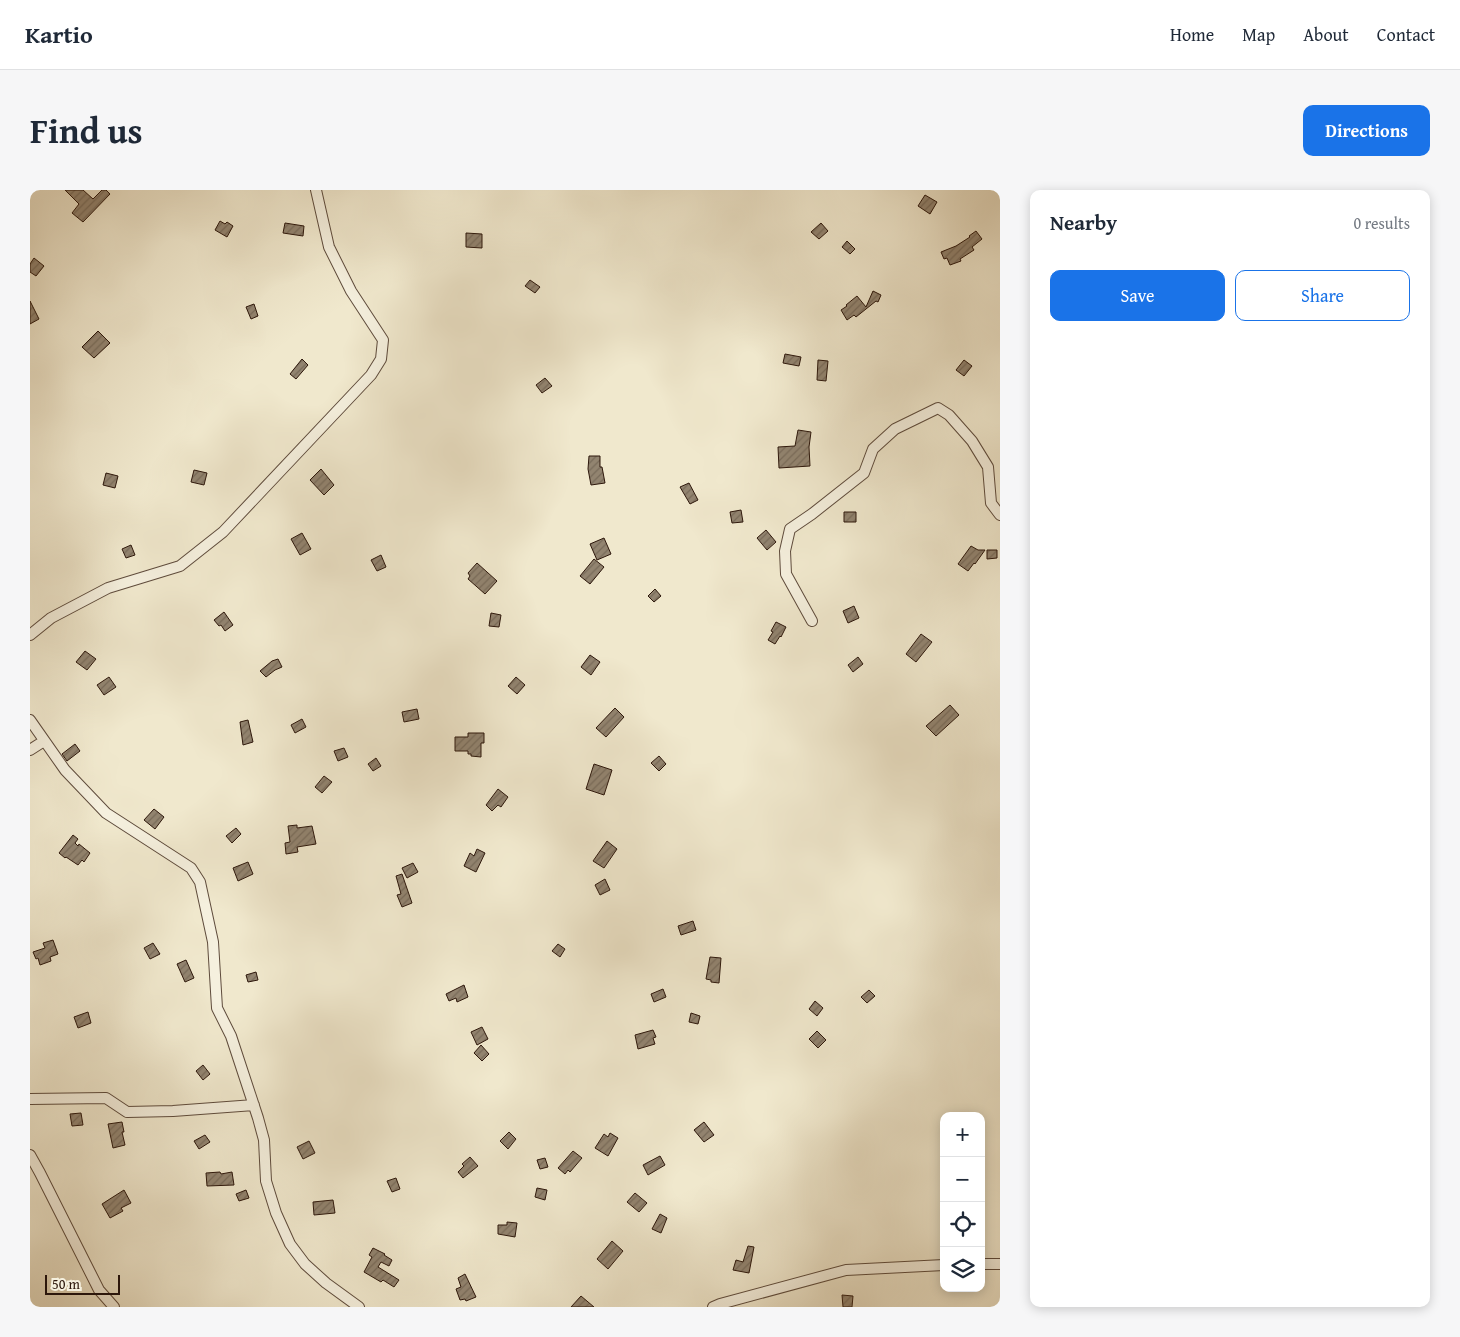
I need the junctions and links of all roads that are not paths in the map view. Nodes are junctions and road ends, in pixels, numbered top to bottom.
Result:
1 (316, 190) edge
2 (1000, 515) edge
3 (812, 621) dead end
4 (30, 635) edge
5 (30, 720) edge
6 (44, 741) junction
7 (30, 750) edge
8 (30, 1099) edge
9 (254, 1106) junction
10 (30, 1155) edge
11 (940, 1264) edge
12 (985, 1264) edge
13 (1000, 1264) edge
14 (114, 1307) edge
15 (359, 1307) edge
16 (713, 1307) edge

1 - 4 street
2 - 3 street
5 - 6 street
6 - 7 street
6 - 9 street
8 - 9 street
9 - 15 street
10 - 14 street
11 - 16 street
12 - 13 street

